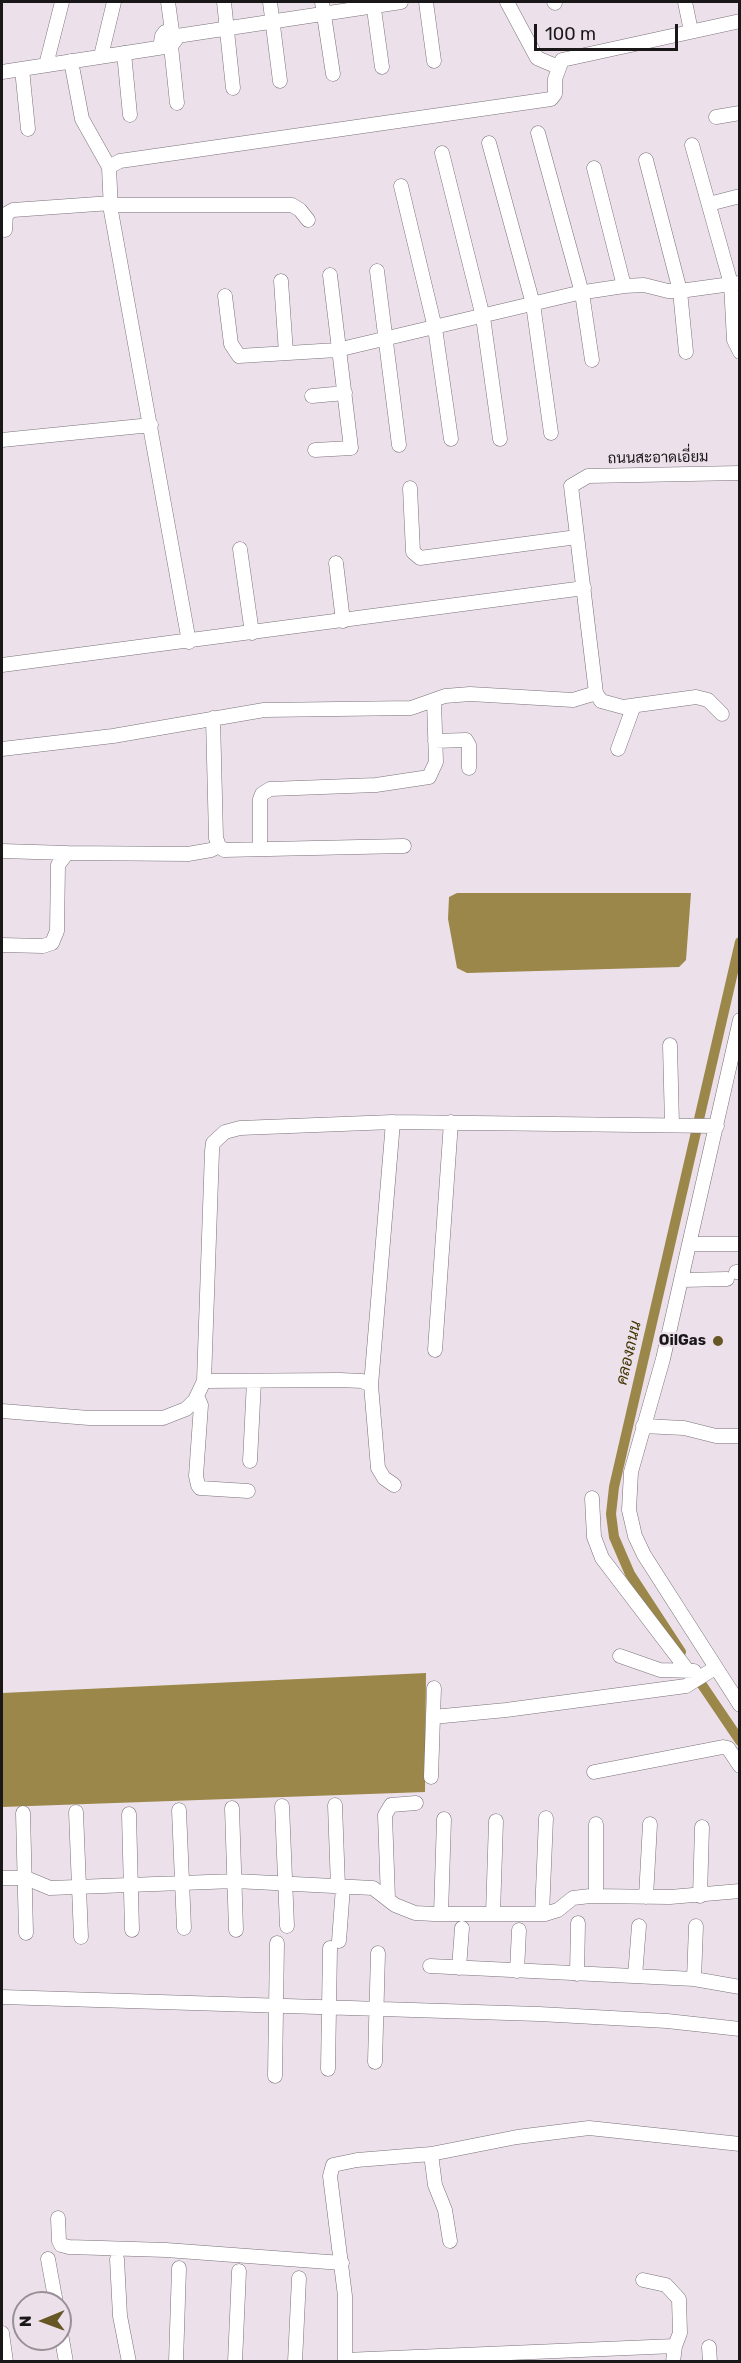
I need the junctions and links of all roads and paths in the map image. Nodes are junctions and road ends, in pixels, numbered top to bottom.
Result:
1 (62, 2) edge
2 (114, 2) edge
3 (168, 2) edge
4 (224, 2) edge
5 (270, 2) edge
6 (401, 2) edge
7 (426, 2) edge
8 (507, 2) edge
9 (685, 2) edge
10 (373, 3) edge
11 (322, 7) edge
12 (272, 20) junction
13 (740, 21) edge
14 (227, 26) junction
15 (691, 31) junction
16 (171, 40) junction
17 (124, 53) junction
18 (101, 56) junction
19 (71, 61) junction
20 (434, 61) dead end
21 (46, 65) junction
22 (382, 67) dead end
23 (558, 68) junction
24 (22, 69) junction
25 (2, 72) edge
26 (333, 74) dead end
27 (280, 81) dead end
28 (233, 88) dead end
29 (177, 104) dead end
30 (740, 113) edge
31 (130, 115) dead end
32 (716, 117) dead end
33 (28, 129) dead end
34 (538, 133) dead end
35 (489, 143) dead end
36 (692, 145) dead end
37 (442, 153) dead end
38 (646, 160) dead end
39 (109, 167) junction
40 (594, 168) dead end
41 (401, 186) dead end
42 (740, 196) edge
43 (111, 204) junction
44 (709, 204) junction
45 (308, 220) dead end
46 (5, 230) dead end
47 (377, 271) dead end
48 (330, 275) dead end
49 (280, 281) dead end
50 (735, 283) edge
51 (624, 286) junction
52 (680, 291) junction
53 (582, 293) junction
54 (225, 296) dead end
55 (534, 304) junction
56 (483, 317) junction
57 (435, 328) junction
58 (386, 339) junction
59 (340, 349) junction
60 (686, 352) dead end
61 (740, 352) edge
62 (286, 353) junction
63 (592, 360) dead end
64 (345, 393) junction
65 (312, 396) dead end
66 (150, 425) junction
67 (551, 433) dead end
68 (451, 439) dead end
69 (500, 439) dead end
70 (2, 440) edge
71 (399, 444) dead end
72 (315, 450) dead end
73 (740, 473) edge
74 (410, 488) dead end
75 (577, 537) junction
76 (240, 549) dead end
77 (336, 563) dead end
78 (584, 588) junction
79 (343, 621) junction
80 (252, 633) junction
81 (189, 642) junction
82 (2, 665) edge
83 (596, 693) junction
84 (434, 701) junction
85 (633, 708) junction
86 (722, 714) dead end
87 (213, 718) junction
88 (435, 741) junction
89 (2, 749) edge
90 (618, 749) dead end
91 (469, 768) dead end
92 (219, 846) junction
93 (404, 846) dead end
94 (260, 849) junction
95 (2, 851) edge
96 (67, 853) junction
97 (2, 945) edge
98 (740, 1020) edge
99 (670, 1045) dead end
100 (393, 1122) junction
101 (451, 1122) junction
102 (678, 1125) junction
103 (711, 1125) junction
104 (690, 1244) junction
105 (740, 1244) edge
106 (734, 1275) edge
107 (682, 1277) junction
108 (435, 1350) dead end
109 (204, 1381) junction
110 (254, 1381) junction
111 (371, 1385) junction
112 (197, 1396) junction
113 (2, 1411) edge
114 (643, 1426) junction
115 (740, 1436) edge
116 (250, 1461) dead end
117 (394, 1485) dead end
118 (248, 1491) dead end
119 (592, 1498) dead end
120 (620, 1656) dead end
121 (711, 1666) junction
122 (692, 1675) junction
123 (434, 1688) dead end
124 (740, 1705) edge
125 (433, 1717) junction
126 (740, 1766) edge
127 (594, 1772) dead end
128 (431, 1777) dead end
129 (416, 1803) dead end
130 (335, 1805) dead end
131 (282, 1806) dead end
132 (232, 1808) dead end
133 (179, 1810) dead end
134 (76, 1812) dead end
135 (23, 1813) dead end
136 (129, 1814) dead end
137 (546, 1818) dead end
138 (444, 1819) dead end
139 (496, 1821) dead end
140 (596, 1824) dead end
141 (650, 1824) dead end
142 (702, 1827) dead end
143 (2, 1878) edge
144 (26, 1878) junction
145 (234, 1881) junction
146 (286, 1883) junction
147 (182, 1885) junction
148 (130, 1886) junction
149 (340, 1887) junction
150 (79, 1888) junction
151 (740, 1892) edge
152 (596, 1896) junction
153 (700, 1896) junction
154 (646, 1897) junction
155 (388, 1899) junction
156 (441, 1914) junction
157 (493, 1914) junction
158 (543, 1914) junction
159 (578, 1923) dead end
160 (286, 1926) dead end
161 (639, 1926) dead end
162 (696, 1926) dead end
163 (184, 1928) dead end
164 (462, 1928) dead end
165 (132, 1930) dead end
166 (236, 1930) dead end
167 (519, 1930) dead end
168 (27, 1933) dead end
169 (81, 1937) dead end
170 (277, 1943) dead end
171 (378, 1953) dead end
172 (430, 1966) dead end
173 (459, 1968) junction
174 (517, 1971) junction
175 (577, 1974) junction
176 (635, 1976) junction
177 (694, 1979) junction
178 (740, 1987) edge
179 (2, 1996) edge
180 (276, 2005) junction
181 (329, 2007) junction
182 (376, 2008) junction
183 (740, 2029) edge
184 (375, 2062) dead end
185 (328, 2068) dead end
186 (275, 2076) dead end
187 (740, 2144) edge
188 (430, 2154) junction
189 (58, 2218) dead end
190 (450, 2241) dead end
191 (48, 2259) dead end
192 (117, 2259) dead end
193 (342, 2263) junction
194 (179, 2268) dead end
195 (239, 2271) dead end
196 (299, 2277) dead end
197 (643, 2280) dead end
198 (54, 2291) edge
199 (2, 2333) edge
200 (675, 2346) junction
201 (6, 2361) edge
202 (129, 2361) edge
203 (176, 2361) edge
204 (235, 2361) edge
205 (295, 2361) edge
206 (345, 2361) edge
207 (673, 2361) edge

1 - 21 street
2 - 18 street
3 - 16 street
4 - 14 street
5 - 12 street
6 - 10 street
7 - 20 street
8 - 23 street
9 - 15 street
10 - 11 street
10 - 22 street
11 - 12 street
11 - 26 street
12 - 14 street
12 - 27 street
13 - 15 street
14 - 16 street
14 - 28 street
15 - 23 street
16 - 17 street
16 - 29 street
17 - 18 street
17 - 31 street
18 - 19 street
19 - 21 street
19 - 39 street
21 - 24 street
23 - 39 street
24 - 25 street
24 - 33 street
30 - 32 street
34 - 53 street
35 - 55 street
36 - 44 street
37 - 56 street
38 - 52 street
39 - 43 street
40 - 51 street
41 - 57 street
42 - 44 street
43 - 45 street
43 - 46 street
43 - 66 street
44 - 50 street
47 - 58 street
48 - 59 street
49 - 62 street
50 - 52 street
50 - 61 street
51 - 52 street
51 - 53 street
52 - 60 street
53 - 55 street
53 - 63 street
54 - 62 street
55 - 56 street
55 - 67 street
56 - 57 street
56 - 69 street
57 - 58 street
57 - 68 street
58 - 59 street
58 - 71 street
59 - 62 street
59 - 64 street
64 - 65 street
64 - 72 street
66 - 70 street
66 - 81 street
73 - 75 street, ถนนสะอาดเอี่ยม
74 - 75 street
75 - 78 street
76 - 80 street
77 - 79 street
78 - 79 street
78 - 83 street
79 - 80 street
80 - 81 street
81 - 82 street
83 - 84 street
83 - 85 street
84 - 87 street
84 - 88 street
85 - 86 street
85 - 90 street
87 - 89 street
87 - 92 street
88 - 91 street
88 - 94 street
92 - 94 street
92 - 96 street
93 - 94 street
95 - 96 street
96 - 97 street
98 - 103 street
99 - 102 street
100 - 101 street
100 - 109 street
100 - 111 street
101 - 102 street
101 - 108 street
102 - 103 street
103 - 104 street
104 - 105 street
104 - 107 street
106 - 107 street
107 - 114 street
109 - 110 street
109 - 112 street
110 - 111 street
110 - 116 street
111 - 117 street
112 - 113 street
112 - 118 street
114 - 115 street
114 - 121 street
119 - 122 street
120 - 122 street
121 - 122 street
121 - 124 street
122 - 125 street
123 - 125 street
125 - 128 street
126 - 127 street
129 - 155 street
130 - 149 street
131 - 146 street
132 - 145 street
133 - 147 street
134 - 150 street
135 - 144 street
136 - 148 street
137 - 158 street
138 - 156 street
139 - 157 street
140 - 152 street
141 - 154 street
142 - 153 street
143 - 144 street
144 - 150 street
144 - 168 street
145 - 146 street
145 - 147 street
145 - 166 street
146 - 149 street
146 - 160 street
147 - 148 street
147 - 163 street
148 - 150 street
148 - 165 street
149 - 155 street
149 - 181 street
150 - 169 street
151 - 153 street
152 - 154 street
152 - 158 street
153 - 154 street
155 - 156 street
156 - 157 street
157 - 158 street
159 - 175 street
161 - 176 street
162 - 177 street
164 - 173 street
167 - 174 street
170 - 180 street
171 - 182 street
172 - 173 street
173 - 174 street
174 - 175 street
175 - 176 street
176 - 177 street
177 - 178 street
179 - 180 street
180 - 181 street
180 - 186 street
181 - 182 street
181 - 185 street
182 - 183 street
182 - 184 street
187 - 188 street
188 - 190 street
188 - 193 street
189 - 193 street
191 - 198 street
192 - 202 street
193 - 206 street
194 - 203 street
195 - 204 street
196 - 205 street
197 - 200 street
199 - 201 street
200 - 206 street
200 - 207 street

